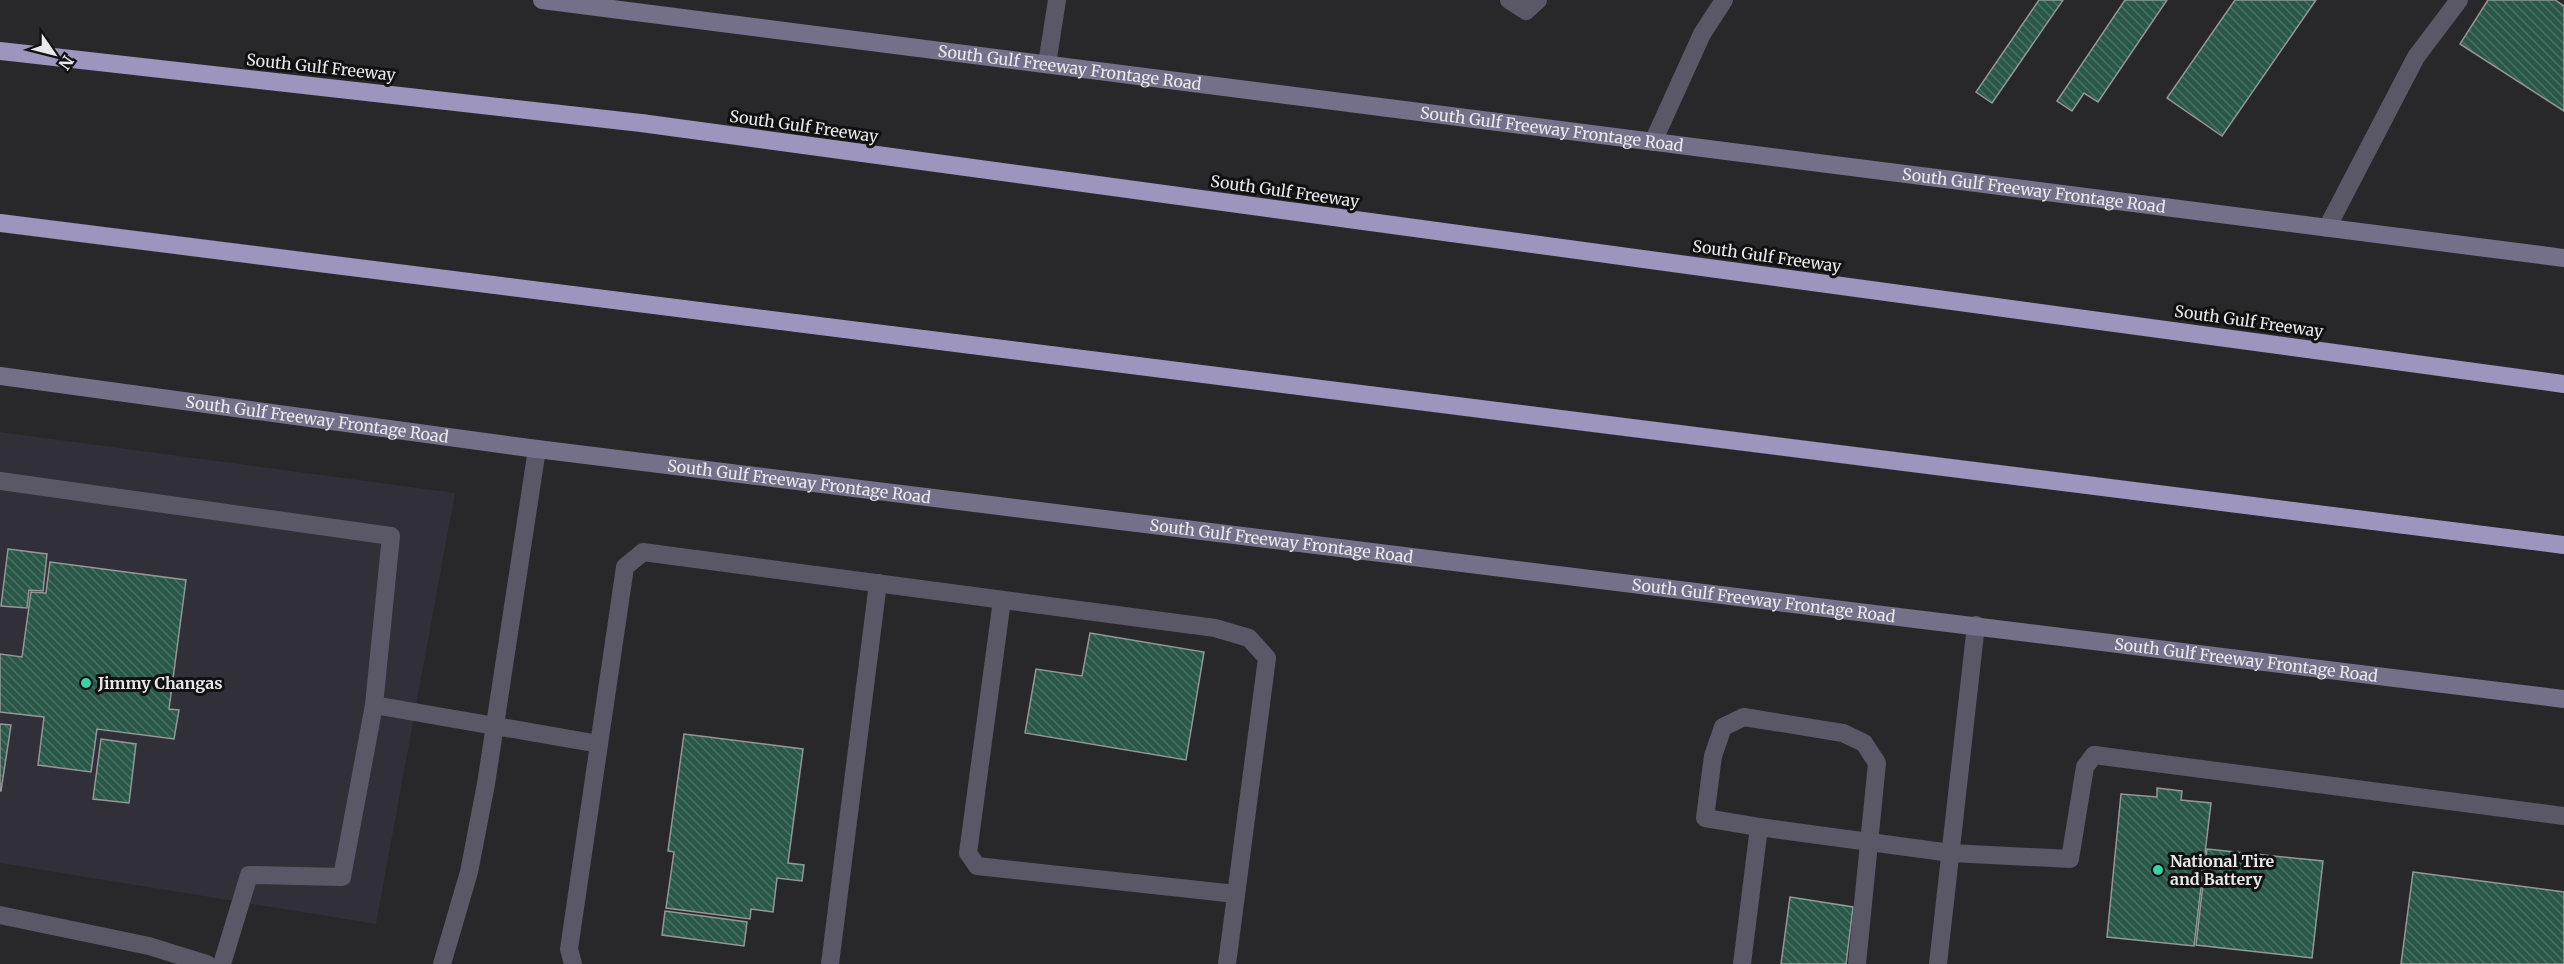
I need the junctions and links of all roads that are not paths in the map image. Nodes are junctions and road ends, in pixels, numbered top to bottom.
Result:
1 (542, 0) edge
2 (1057, 0) edge
3 (1509, 0) edge
4 (1538, 0) edge
5 (1724, 0) edge
6 (2459, 0) edge
7 (0, 51) edge
8 (1047, 64) junction
9 (1653, 142) junction
10 (0, 223) edge
11 (2327, 228) junction
12 (2564, 258) edge
13 (0, 376) edge
14 (2564, 384) edge
15 (537, 448) junction
16 (0, 481) edge
17 (2564, 545) edge
18 (878, 583) junction
19 (1002, 600) junction
20 (1976, 625) junction
21 (2564, 699) edge
22 (374, 705) junction
23 (495, 726) junction
24 (599, 744) junction
25 (2564, 816) edge
26 (1759, 827) junction
27 (1868, 842) junction
28 (1951, 853) junction
29 (1236, 894) junction
30 (0, 915) edge
31 (207, 964) edge
32 (222, 964) edge
33 (442, 964) edge
34 (573, 964) edge
35 (830, 964) edge
36 (1227, 964) edge
37 (1742, 964) edge
38 (1857, 964) edge
39 (1938, 964) edge

1 - 8 main road, South Gulf Freeway Frontage Road
2 - 8 lane
3 - 4 lane
5 - 9 lane
6 - 11 lane
7 - 14 highway, South Gulf Freeway
8 - 9 main road, South Gulf Freeway Frontage Road
9 - 11 main road, South Gulf Freeway Frontage Road
10 - 17 highway
11 - 12 main road, South Gulf Freeway Frontage Road
13 - 15 main road, South Gulf Freeway Frontage Road
15 - 20 main road, South Gulf Freeway Frontage Road
15 - 23 lane
16 - 22 lane
18 - 19 lane
18 - 24 lane
18 - 35 lane
19 - 29 lane
19 - 29 lane
20 - 21 main road, South Gulf Freeway Frontage Road
20 - 28 lane
22 - 23 lane
22 - 32 lane
23 - 24 lane
23 - 33 lane
24 - 34 lane
25 - 28 lane
26 - 27 lane
26 - 27 lane
26 - 37 lane
27 - 28 lane
27 - 38 lane
28 - 39 lane
29 - 36 lane
30 - 31 lane

